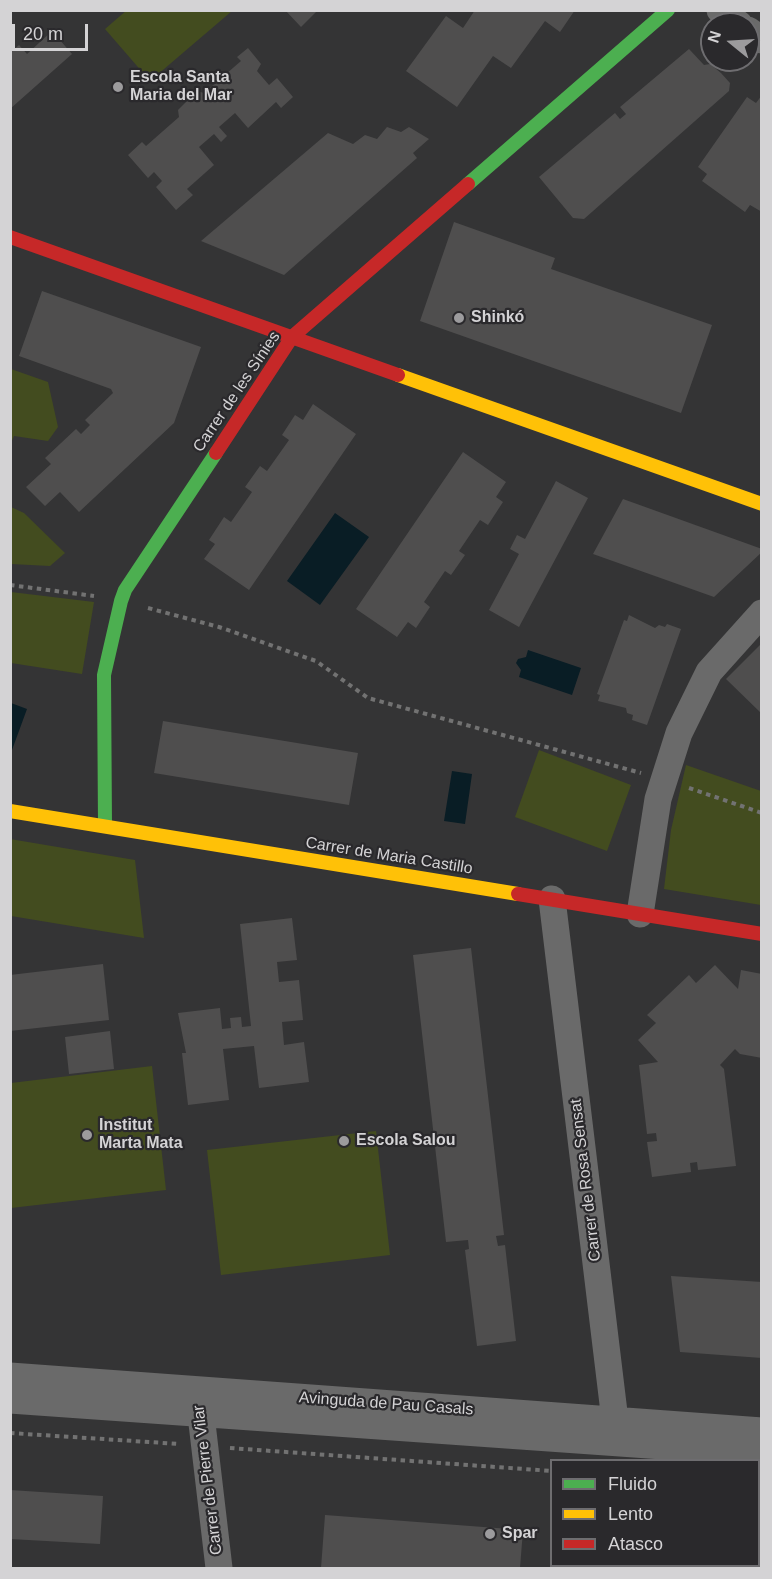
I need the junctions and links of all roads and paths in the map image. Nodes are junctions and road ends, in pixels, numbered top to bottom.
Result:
1 (668, 10) edge
2 (10, 237) edge
3 (292, 337) junction
4 (762, 504) edge
5 (10, 585) edge
6 (121, 601) junction
7 (762, 613) edge
8 (665, 779) junction
9 (10, 811) edge
10 (762, 813) edge
11 (105, 826) junction
12 (552, 899) junction
13 (640, 914) junction
14 (762, 933) edge
15 (10, 1376) edge
16 (10, 1400) edge
17 (199, 1402) junction
18 (762, 1431) edge
19 (10, 1432) edge
20 (617, 1441) edge
21 (205, 1446) junction
22 (762, 1453) edge
23 (550, 1471) edge
24 (219, 1569) edge

1 - 3 street, Carrer de les Sínies
2 - 3 street
3 - 4 street
3 - 6 street, Carrer de les Sínies
5 - 6 path
6 - 8 path
6 - 11 street, Carrer de les Sínies
7 - 8 street
8 - 10 path
8 - 13 street
9 - 11 street, Carrer de Maria Castillo
11 - 12 street, Carrer de Maria Castillo
12 - 13 street, Carrer de Maria Castillo
12 - 20 street, Carrer de Rosa Sensat
13 - 14 street, Carrer de Maria Castillo
15 - 17 street, Avinguda de Pau Casals
16 - 17 street, Avinguda de Pau Casals
17 - 20 street, Avinguda de Pau Casals
17 - 21 street, Carrer de Pierre Vilar
18 - 20 street, Avinguda de Pau Casals
19 - 21 path
20 - 22 street, Avinguda de Pau Casals
21 - 23 path
21 - 24 street, Carrer de Pierre Vilar

